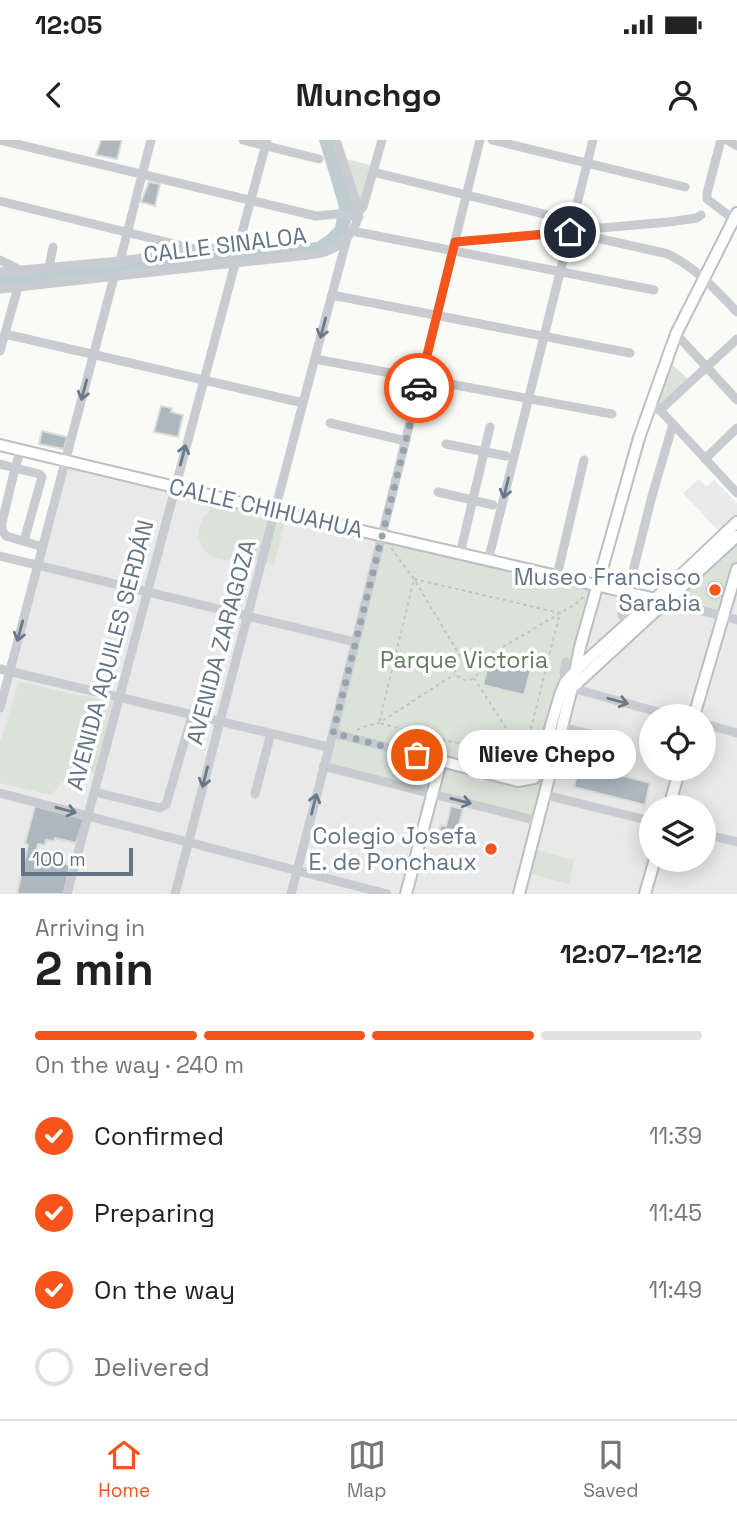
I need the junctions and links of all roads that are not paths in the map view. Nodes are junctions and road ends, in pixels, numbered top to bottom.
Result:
1 (0, 140) edge
2 (151, 140) edge
3 (243, 140) edge
4 (337, 140) edge
5 (382, 140) edge
6 (480, 140) edge
7 (492, 140) edge
8 (593, 140) edge
9 (721, 140) edge
10 (727, 140) edge
11 (266, 143) edge
12 (737, 146) edge
13 (319, 159) dead end
14 (587, 163) junction
15 (373, 172) junction
16 (142, 174) junction
17 (685, 187) dead end
18 (466, 195) junction
19 (251, 200) junction
20 (0, 201) edge
21 (357, 215) junction
22 (701, 215) dead end
23 (736, 218) edge
24 (573, 221) junction
25 (127, 232) junction
26 (570, 232) junction
27 (349, 234) junction
28 (454, 246) junction
29 (53, 247) dead end
30 (205, 251) junction
31 (0, 260) edge
32 (120, 261) junction
33 (235, 264) junction
34 (49, 267) junction
35 (20, 270) junction
36 (561, 271) junction
37 (0, 272) edge
38 (114, 277) junction
39 (704, 277) junction
40 (18, 287) junction
41 (0, 289) edge
42 (654, 289) dead end
43 (332, 295) junction
44 (737, 312) edge
45 (437, 315) junction
46 (5, 334) junction
47 (676, 334) junction
48 (544, 335) junction
49 (737, 339) edge
50 (0, 351) edge
51 (631, 353) dead end
52 (93, 354) junction
53 (315, 359) junction
54 (707, 366) junction
55 (421, 378) junction
56 (204, 380) junction
57 (529, 398) junction
58 (737, 400) edge
59 (303, 403) junction
60 (655, 408) junction
61 (612, 414) dead end
62 (330, 423) dead end
63 (673, 424) junction
64 (490, 427) dead end
65 (737, 428) edge
66 (406, 441) junction
67 (446, 444) dead end
68 (0, 445) edge
69 (21, 450) junction
70 (484, 451) junction
71 (506, 456) dead end
72 (705, 459) junction
73 (584, 460) dead end
74 (65, 461) junction
75 (0, 464) edge
76 (15, 468) junction
77 (175, 487) junction
78 (438, 492) dead end
79 (737, 493) edge
80 (472, 500) junction
81 (493, 505) dead end
82 (275, 511) junction
83 (737, 522) edge
84 (382, 535) junction
85 (737, 536) edge
86 (24, 541) junction
87 (43, 547) junction
88 (460, 554) junction
89 (0, 556) edge
90 (488, 561) junction
91 (38, 565) junction
92 (737, 569) edge
93 (557, 576) junction
94 (679, 577) junction
95 (597, 585) junction
96 (146, 592) junction
97 (631, 593) junction
98 (659, 600) junction
99 (248, 616) junction
100 (723, 617) junction
101 (737, 620) edge
102 (628, 622) junction
103 (355, 642) junction
104 (566, 662) dead end
105 (577, 669) junction
106 (5, 670) edge
107 (568, 686) junction
108 (118, 698) junction
109 (698, 704) edge
110 (639, 706) edge
111 (0, 708) edge
112 (192, 715) junction
113 (220, 721) junction
114 (562, 727) junction
115 (716, 727) edge
116 (271, 733) junction
117 (333, 733) junction
118 (737, 733) edge
119 (618, 741) dead end
120 (328, 747) junction
121 (441, 761) junction
122 (323, 766) junction
123 (95, 792) junction
124 (0, 793) edge
125 (256, 794) dead end
126 (432, 794) junction
127 (545, 795) junction
128 (88, 816) junction
129 (639, 818) edge
130 (538, 821) junction
131 (716, 837) edge
132 (189, 842) junction
133 (737, 842) edge
134 (297, 871) junction
135 (651, 872) edge
136 (66, 894) edge
137 (175, 894) edge
138 (291, 894) edge
139 (387, 894) edge
140 (406, 894) edge
141 (519, 894) edge
142 (645, 894) edge

1 - 16 street
2 - 16 street
3 - 11 street
4 - 21 street
5 - 15 street
6 - 18 street
7 - 14 street
8 - 14 street
9 - 23 street
10 - 12 street
11 - 13 street
11 - 19 street
14 - 17 street
14 - 24 street
15 - 18 street
15 - 21 street
16 - 19 street
16 - 25 street
18 - 24 street
18 - 28 street
19 - 21 street
19 - 30 street
20 - 25 street
21 - 27 street
22 - 24 street
23 - 39 main road
24 - 26 street
25 - 30 street
25 - 32 street
26 - 28 street
26 - 36 street
26 - 39 street
27 - 28 street
27 - 33 street, CALLE SINALOA
27 - 43 street, AVENIDA ZARAGOZA
28 - 36 street
28 - 45 street
29 - 34 street
30 - 32 street
31 - 35 street
32 - 34 street
33 - 38 street, CALLE SINALOA
33 - 56 street, AVENIDA AQUILES SERDÁN
34 - 35 street
35 - 37 street
36 - 42 street
36 - 48 street
38 - 40 street, CALLE SINALOA
38 - 52 street
39 - 44 street
39 - 47 main road
40 - 41 street, CALLE SINALOA
40 - 46 street
43 - 45 street
43 -> 53 street, AVENIDA ZARAGOZA
45 - 48 street
45 - 55 street
46 - 50 street
46 - 52 street
47 - 54 street
47 - 60 main road
48 - 51 street
48 - 57 street
49 - 54 street
52 - 56 street
52 -> 74 street
53 - 55 street
53 - 59 street, AVENIDA ZARAGOZA
54 - 58 street
54 - 60 street
55 - 57 street
55 - 66 street
56 - 59 street
77 -> 56 street, AVENIDA AQUILES SERDÁN
57 - 61 street
57 -> 90 street
59 - 82 street, AVENIDA ZARAGOZA
60 - 63 street
60 - 95 main road
62 - 66 street
63 - 72 street
63 - 97 street
64 - 70 street
65 - 72 street
66 - 84 street
67 - 70 street
68 - 69 main road, CALLE CHIHUAHUA
69 - 74 main road, CALLE CHIHUAHUA
69 - 76 street
70 - 71 street
70 - 80 street
72 - 79 street
73 - 93 street
74 - 77 main road, CALLE CHIHUAHUA
74 - 87 street
75 - 76 street
76 - 86 street
76 - 86 street
77 - 82 main road, CALLE CHIHUAHUA
77 - 96 street, AVENIDA AQUILES SERDÁN
78 - 80 street
80 - 81 street
80 - 88 street
82 - 84 main road, CALLE CHIHUAHUA
82 - 99 street, AVENIDA ZARAGOZA
83 - 94 main road
84 - 88 main road, CALLE CHIHUAHUA
84 - 103 street
85 - 98 main road
86 - 87 street
87 - 91 street
88 - 90 main road, CALLE CHIHUAHUA
89 - 91 street
90 - 93 main road, CALLE CHIHUAHUA
91 - 96 street
91 -> 106 street
92 - 100 main road
93 - 95 main road, CALLE CHIHUAHUA
94 - 97 main road
94 - 98 main road
95 - 97 main road, CALLE CHIHUAHUA
95 - 105 main road
96 - 99 street
96 - 108 street, AVENIDA AQUILES SERDÁN
97 - 98 main road, CALLE CHIHUAHUA
97 - 102 street
98 - 100 street, CALLE CHIHUAHUA
98 - 102 main road
98 - 107 main road
99 - 103 street
99 - 113 street, AVENIDA ZARAGOZA
100 - 101 street, CALLE CHIHUAHUA
100 - 109 main road
102 - 105 main road
103 - 117 street
104 - 107 street
105 - 107 main road
106 - 108 street
106 - 111 street
107 -> 110 street
107 - 114 main road
107 - 121 main road
108 - 112 street
108 - 123 street, AVENIDA AQUILES SERDÁN
112 - 113 street
112 - 123 street
113 - 116 street
113 -> 132 street, AVENIDA ZARAGOZA
114 - 119 street
114 - 127 main road
115 - 118 street
116 - 120 street
116 - 125 street
117 - 120 street
117 - 121 street
120 - 122 street
121 - 126 main road
122 - 126 street
134 -> 122 street
123 - 128 street, AVENIDA AQUILES SERDÁN
124 -> 128 street
126 -> 130 street
126 - 140 main road
127 - 129 street
127 - 130 main road
128 - 132 street
128 - 136 street, AVENIDA AQUILES SERDÁN
130 - 141 main road
131 - 133 street
132 - 134 street
132 - 137 street, AVENIDA ZARAGOZA
134 - 138 street
134 - 139 street
135 - 142 main road

